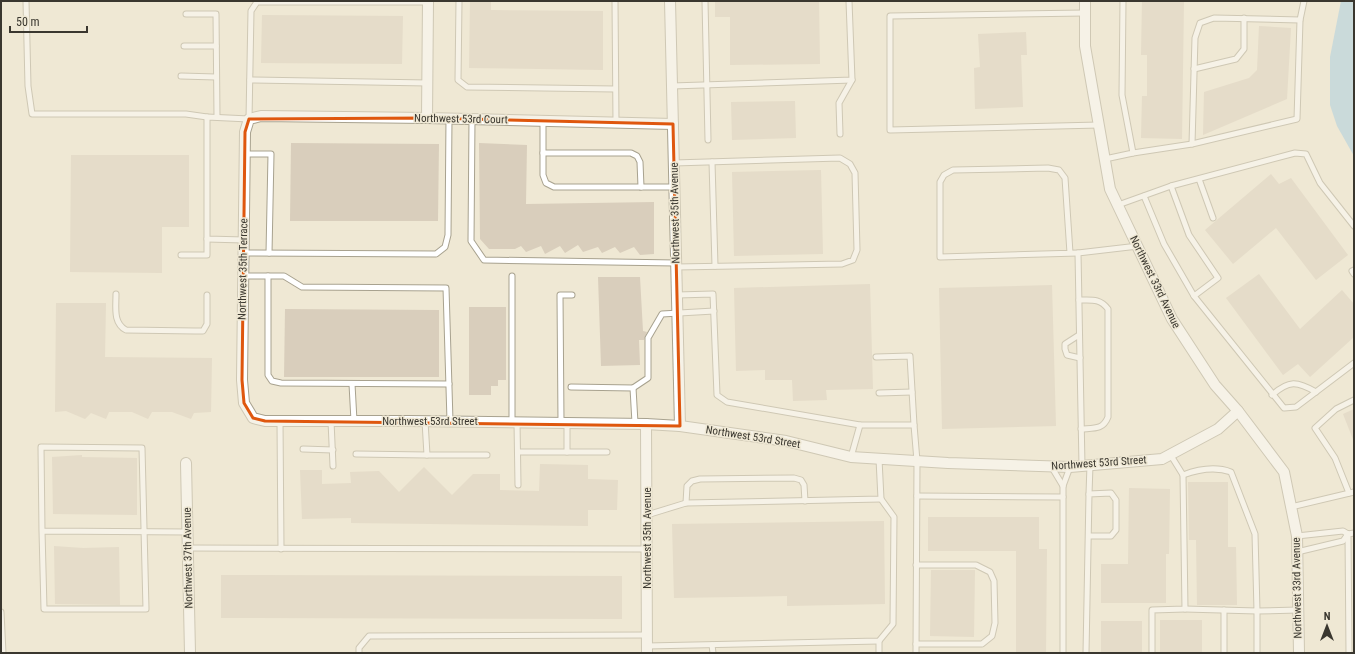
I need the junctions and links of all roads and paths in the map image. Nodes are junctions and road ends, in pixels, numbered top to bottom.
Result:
1 (26, 1) edge
2 (459, 1) edge
3 (615, 1) edge
4 (670, 1) edge
5 (705, 1) edge
6 (848, 1) edge
7 (1085, 1) edge
8 (1123, 1) edge
9 (1304, 1) edge
10 (340, 2) edge
11 (428, 2) edge
12 (1085, 12) junction
13 (186, 14) dead end
14 (1244, 18) junction
15 (1300, 20) junction
16 (184, 46) dead end
17 (216, 46) junction
18 (1194, 69) junction
19 (181, 76) dead end
20 (216, 77) junction
21 (250, 80) junction
22 (852, 80) junction
23 (428, 83) junction
24 (707, 85) junction
25 (672, 86) junction
26 (615, 89) junction
27 (206, 117) junction
28 (217, 117) junction
29 (249, 118) junction
30 (427, 118) junction
31 (449, 118) junction
32 (472, 119) junction
33 (543, 121) junction
34 (616, 123) junction
35 (673, 124) junction
36 (1099, 125) junction
37 (840, 134) dead end
38 (708, 140) dead end
39 (1192, 144) junction
40 (543, 153) junction
41 (1132, 153) junction
42 (245, 154) junction
43 (1105, 159) junction
44 (712, 162) junction
45 (674, 163) junction
46 (1199, 179) junction
47 (1171, 186) junction
48 (641, 187) junction
49 (674, 187) junction
50 (1144, 196) junction
51 (1118, 205) junction
52 (1213, 218) dead end
53 (1354, 226) edge
54 (207, 239) junction
55 (244, 240) junction
56 (1138, 246) junction
57 (244, 253) junction
58 (270, 253) junction
59 (1070, 253) junction
60 (1078, 253) junction
61 (181, 255) dead end
62 (676, 265) junction
63 (715, 266) junction
64 (1354, 270) edge
65 (1354, 274) edge
66 (243, 276) junction
67 (268, 276) junction
68 (512, 276) dead end
69 (116, 294) dead end
70 (207, 295) dead end
71 (572, 295) dead end
72 (677, 295) junction
73 (1194, 296) junction
74 (1079, 300) junction
75 (714, 311) junction
76 (677, 313) junction
77 (1079, 335) junction
78 (876, 357) dead end
79 (1080, 358) junction
80 (1354, 363) edge
81 (352, 384) junction
82 (449, 384) junction
83 (571, 387) dead end
84 (633, 388) junction
85 (912, 392) junction
86 (1316, 392) junction
87 (880, 393) dead end
88 (1272, 395) junction
89 (1354, 400) edge
90 (1238, 411) junction
91 (254, 418) joint
92 (280, 421) junction
93 (332, 421) junction
94 (354, 421) junction
95 (425, 421) junction
96 (450, 421) junction
97 (515, 422) junction
98 (564, 422) junction
99 (635, 423) junction
100 (646, 424) junction
101 (860, 424) junction
102 (914, 424) junction
103 (680, 426) junction
104 (1081, 429) junction
105 (303, 449) dead end
106 (332, 450) junction
107 (518, 452) junction
108 (567, 452) junction
109 (607, 452) dead end
110 (356, 454) dead end
111 (1170, 454) junction
112 (487, 455) dead end
113 (427, 456) junction
114 (851, 457) junction
115 (880, 459) junction
116 (917, 461) junction
117 (186, 463) dead end
118 (1086, 465) junction
119 (333, 466) dead end
120 (1051, 466) junction
121 (1070, 467) junction
122 (1183, 474) junction
123 (518, 485) dead end
124 (1064, 486) junction
125 (1352, 492) edge
126 (1089, 494) junction
127 (917, 496) junction
128 (1064, 498) junction
129 (882, 499) junction
130 (806, 500) junction
131 (686, 503) junction
132 (1291, 507) junction
133 (646, 515) junction
134 (42, 531) junction
135 (144, 532) junction
136 (188, 532) junction
137 (1351, 533) edge
138 (1089, 536) junction
139 (1297, 536) junction
140 (188, 548) junction
141 (281, 548) junction
142 (647, 549) junction
143 (1297, 552) junction
144 (916, 564) junction
145 (1184, 609) junction
146 (1224, 610) junction
147 (1298, 610) junction
148 (1256, 611) junction
149 (1, 612) edge
150 (647, 635) junction
151 (878, 640) junction
152 (916, 644) junction
153 (712, 645) junction
154 (647, 650) edge
155 (3, 653) edge
156 (190, 653) edge
157 (359, 653) edge
158 (713, 653) edge
159 (879, 653) edge
160 (916, 653) edge
161 (1063, 653) edge
162 (1086, 653) edge
163 (1152, 653) edge
164 (1224, 653) edge
165 (1256, 653) edge
166 (1299, 653) edge
167 (1348, 653) edge

1 - 27 lane
2 - 26 lane
3 - 26 lane
4 - 25 street, Northwest 35th Avenue
5 - 24 lane
6 - 22 lane
7 - 12 street, Northwest 33rd Avenue
8 - 41 lane
9 - 15 lane
10 - 11 lane
10 - 21 lane
11 - 23 street
12 - 36 street, Northwest 33rd Avenue
12 - 36 lane
13 - 17 lane
14 - 15 lane
14 - 18 lane
14 - 18 lane
15 - 39 lane
16 - 17 lane
17 - 20 lane
18 - 39 lane
19 - 20 lane
20 - 28 lane
21 - 23 lane
21 - 29 lane
22 - 24 lane
22 - 37 lane
23 - 30 street
24 - 25 lane
24 - 38 lane
25 - 35 street, Northwest 35th Avenue
26 - 34 lane
27 - 28 lane
27 - 54 lane
28 - 29 lane
29 - 30 street, Northwest 53rd Court
29 - 42 street, Northwest 35th Terrace
30 - 31 street, Northwest 53rd Court
31 - 32 street, Northwest 53rd Court
31 - 58 lane
32 - 33 street, Northwest 53rd Court
32 - 62 lane
33 - 34 street, Northwest 53rd Court
33 - 40 lane
34 - 35 street, Northwest 53rd Court
35 - 45 street, Northwest 35th Avenue
36 - 43 street, Northwest 33rd Avenue
39 - 41 lane
40 - 48 lane
40 - 48 lane
41 - 43 lane
42 - 55 street, Northwest 35th Terrace
42 - 58 lane
43 - 51 street, Northwest 33rd Avenue
44 - 45 lane
44 - 63 lane
44 - 63 lane
45 - 49 street, Northwest 35th Avenue
46 - 47 lane
46 - 52 lane
46 - 53 lane
47 - 50 lane
47 - 73 lane
48 - 49 lane
49 - 62 street, Northwest 35th Avenue
50 - 51 lane
50 - 73 lane
51 - 56 street, Northwest 33rd Avenue
54 - 55 lane
54 - 61 lane
55 - 57 street, Northwest 35th Terrace
56 - 60 lane
56 - 90 street, Northwest 33rd Avenue
57 - 58 lane
57 - 66 street, Northwest 35th Terrace
59 - 59 lane
59 - 60 lane
60 - 74 lane
62 - 63 lane
62 - 72 street, Northwest 35th Avenue
64 - 65 lane
66 - 67 lane
66 - 91 street, Northwest 35th Terrace
67 - 81 lane
67 - 82 lane
68 - 97 lane
69 - 70 lane
71 - 98 lane
72 - 75 lane
72 - 76 street, Northwest 35th Avenue
73 - 88 lane
74 - 77 lane
74 - 104 lane
75 - 76 lane
75 - 101 lane
76 - 84 lane
76 - 103 street, Northwest 35th Avenue
77 - 79 lane
77 - 79 lane
78 - 85 lane
79 - 104 lane
80 - 86 lane
81 - 82 lane
81 - 94 lane
82 - 96 lane
83 - 84 lane
84 - 99 lane
85 - 87 lane
85 - 102 lane
86 - 88 lane
86 - 88 lane
89 - 125 lane
90 - 111 street, Northwest 53rd Street
90 - 132 street, Northwest 33rd Avenue
91 - 92 street, Northwest 53rd Street
92 - 93 street, Northwest 53rd Street
92 - 141 lane
93 - 94 street, Northwest 53rd Street
93 - 106 lane
94 - 95 street, Northwest 53rd Street
95 - 96 street, Northwest 53rd Street
95 - 113 lane
96 - 97 street, Northwest 53rd Street
97 - 98 street, Northwest 53rd Street
97 - 107 lane
98 - 99 street, Northwest 53rd Street
98 - 108 lane
99 - 100 street, Northwest 53rd Street
100 - 103 street, Northwest 53rd Street
100 - 133 street, Northwest 35th Avenue
101 - 102 lane
101 - 114 lane
102 - 116 lane
103 - 114 street, Northwest 53rd Street
104 - 118 lane
105 - 106 lane
106 - 119 lane
107 - 108 lane
107 - 123 lane
108 - 109 lane
110 - 113 lane
111 - 118 street, Northwest 53rd Street
111 - 122 lane
112 - 113 lane
114 - 115 street, Northwest 53rd Street
115 - 116 street, Northwest 53rd Street
115 - 129 lane
116 - 120 street, Northwest 53rd Street
116 - 127 lane
117 - 136 street, Northwest 37th Avenue
118 - 121 street, Northwest 53rd Street
118 - 126 lane
120 - 121 street, Northwest 53rd Street
120 - 124 lane
121 - 124 lane
122 - 145 lane
122 - 148 lane
124 - 128 lane
125 - 132 lane
126 - 138 lane
126 - 138 lane
127 - 128 lane
127 - 144 lane
128 - 161 lane
129 - 130 lane
129 - 151 lane
130 - 131 lane
130 - 131 lane
131 - 133 lane
132 - 139 street, Northwest 33rd Avenue
133 - 142 street, Northwest 35th Avenue
134 - 135 lane
134 - 135 lane
134 - 135 lane
135 - 136 lane
136 - 140 street, Northwest 37th Avenue
137 - 139 lane
137 - 143 lane
137 - 167 lane
138 - 162 lane
139 - 143 street, Northwest 33rd Avenue
140 - 141 lane
140 - 156 street, Northwest 37th Avenue
141 - 142 lane
142 - 150 street, Northwest 35th Avenue
143 - 147 street, Northwest 33rd Avenue
144 - 152 lane
144 - 152 lane
145 - 146 lane
145 - 163 lane
146 - 148 lane
146 - 164 lane
147 - 148 lane
147 - 166 street, Northwest 33rd Avenue
148 - 165 lane
149 - 155 lane
150 - 154 street, Northwest 35th Avenue
150 - 157 lane
151 - 153 lane
151 - 159 lane
152 - 160 lane
153 - 154 lane
153 - 158 lane

